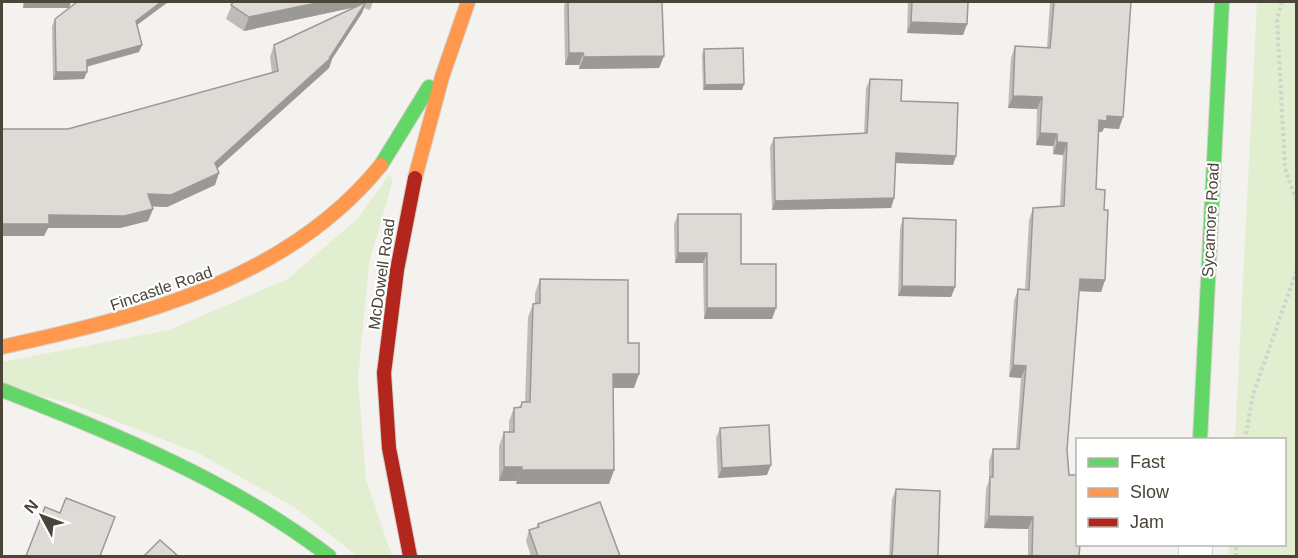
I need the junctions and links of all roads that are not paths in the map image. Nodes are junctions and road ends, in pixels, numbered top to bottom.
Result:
1 (468, 2) edge
2 (1222, 2) edge
3 (447, 57) junction
4 (2, 347) edge
5 (2, 390) edge
6 (1200, 438) edge
7 (329, 556) edge
8 (410, 556) edge

1 - 3 street, McDowell Road
2 - 6 street, Sycamore Road
3 - 4 street, Fincastle Road
3 - 8 street, McDowell Road
5 - 7 street

